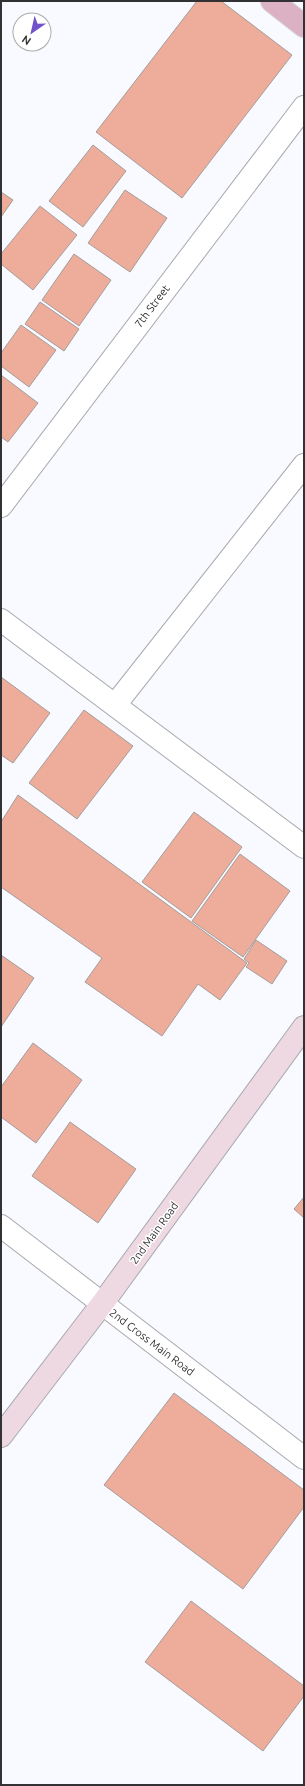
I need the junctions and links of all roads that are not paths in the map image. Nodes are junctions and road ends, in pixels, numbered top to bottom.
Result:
1 (272, 1) edge
2 (304, 26) edge
3 (304, 107) edge
4 (304, 465) edge
5 (1, 506) edge
6 (1, 620) edge
7 (115, 705) junction
8 (304, 847) edge
9 (304, 1027) edge
10 (1, 1226) edge
11 (102, 1304) junction
12 (1, 1436) edge
13 (304, 1458) edge

1 - 2 main road
3 - 5 street, 7th Street
4 - 7 street
6 - 7 street
7 - 8 street
9 - 11 main road, 2nd Main Road
10 - 11 street, 2nd Cross Main Road
11 - 12 main road, 2nd Main Road
11 - 13 street, 2nd Cross Main Road

